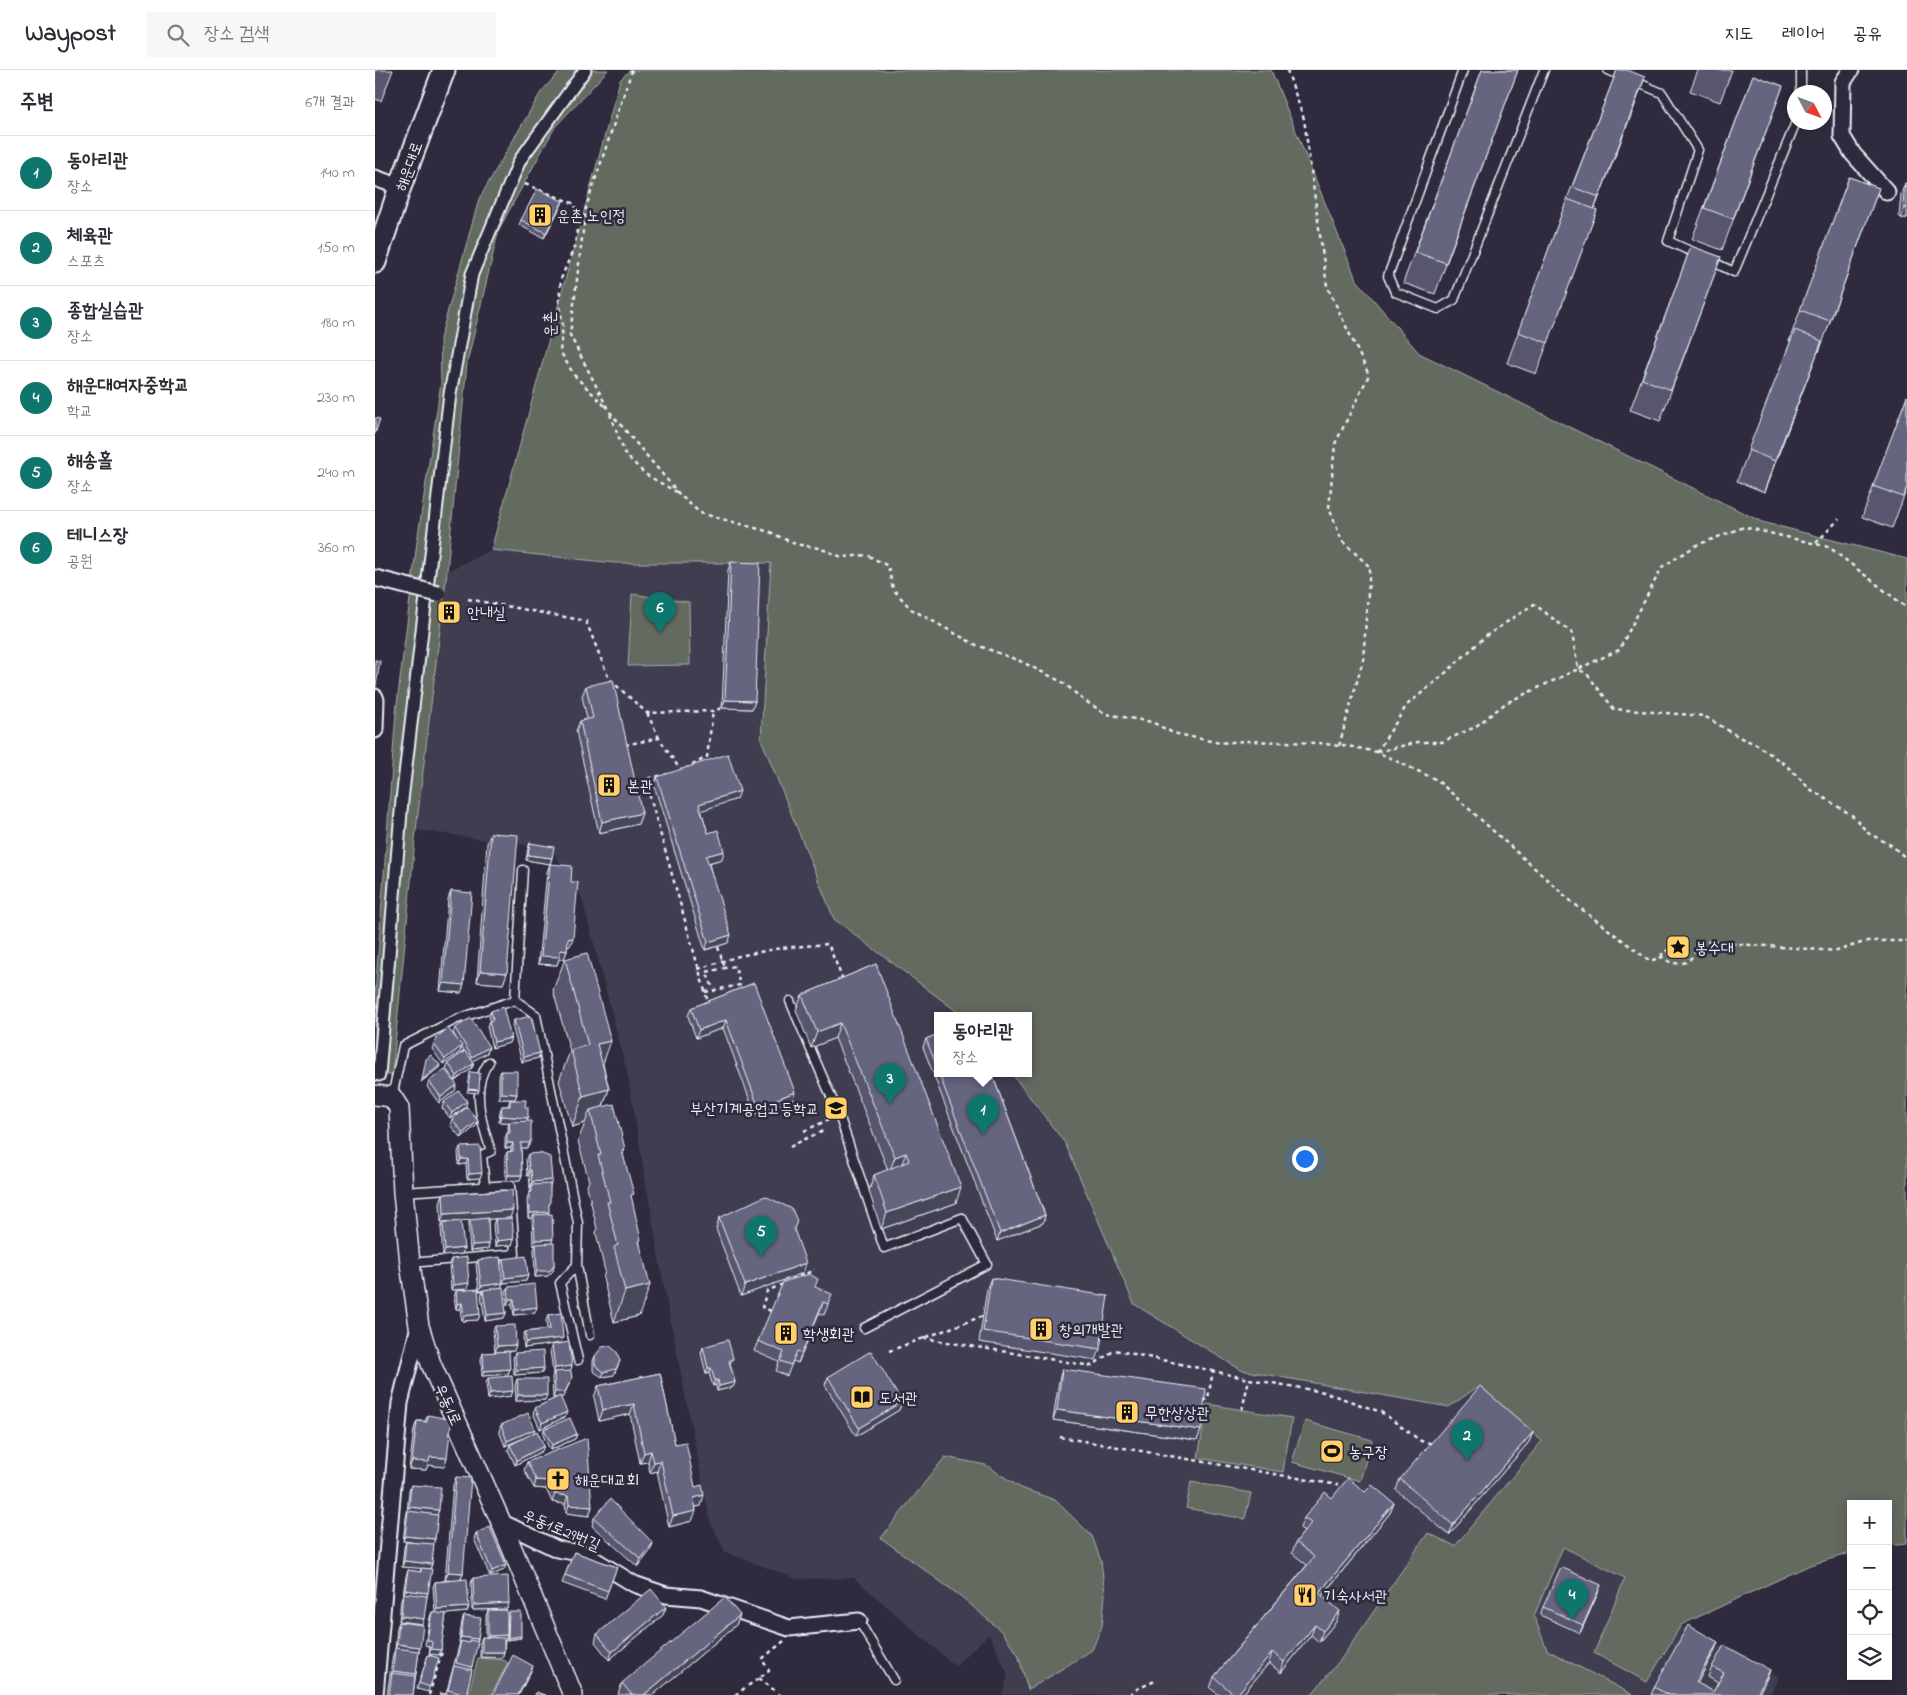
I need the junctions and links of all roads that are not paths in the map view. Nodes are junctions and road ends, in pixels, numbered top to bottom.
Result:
1 (443, 70) edge
2 (585, 70) edge
3 (1463, 70) edge
4 (1544, 70) edge
5 (1608, 70) edge
6 (1801, 70) edge
7 (1851, 70) edge
8 (1801, 85) edge
9 (1792, 130) edge
10 (375, 178) edge
11 (400, 187) junction
12 (1887, 192) dead end
13 (375, 262) edge
14 (375, 578) edge
15 (438, 594) dead end
16 (375, 697) edge
17 (375, 730) edge
18 (523, 870) dead end
19 (515, 1000) junction
20 (790, 1001) dead end
21 (489, 1062) dead end
22 (379, 1075) dead end
23 (383, 1096) edge
24 (485, 1187) junction
25 (403, 1192) junction
26 (410, 1263) junction
27 (577, 1265) junction
28 (419, 1326) junction
29 (864, 1328) dead end
30 (590, 1335) dead end
31 (578, 1360) dead end
32 (501, 1522) junction
33 (859, 1621) joint
34 (564, 1674) junction
35 (894, 1680) dead end
36 (375, 1695) edge
37 (563, 1695) edge
38 (573, 1695) edge

1 - 11 main road, 해운대로
2 - 22 street
3 - 4 lane
5 - 9 lane
6 - 8 lane
7 - 12 street
10 - 11 street
11 - 13 main road, 해운대로
14 - 15 street, bridge
16 - 17 street
18 - 19 lane
19 - 23 lane, 우동1로
19 - 27 lane
20 - 29 lane
21 - 24 lane
23 - 25 street, 우동1로
24 - 25 lane
24 - 26 lane
25 - 26 street, 우동1로
26 - 28 street, 우동1로
27 - 30 lane
27 - 31 lane
28 - 32 street, 우동1로
28 - 36 street
32 - 33 street, 우동1로29번길
32 - 34 street, 우동1로
33 - 35 lane, 우동1로29번길
34 - 37 street
34 - 38 street, 우동1로

